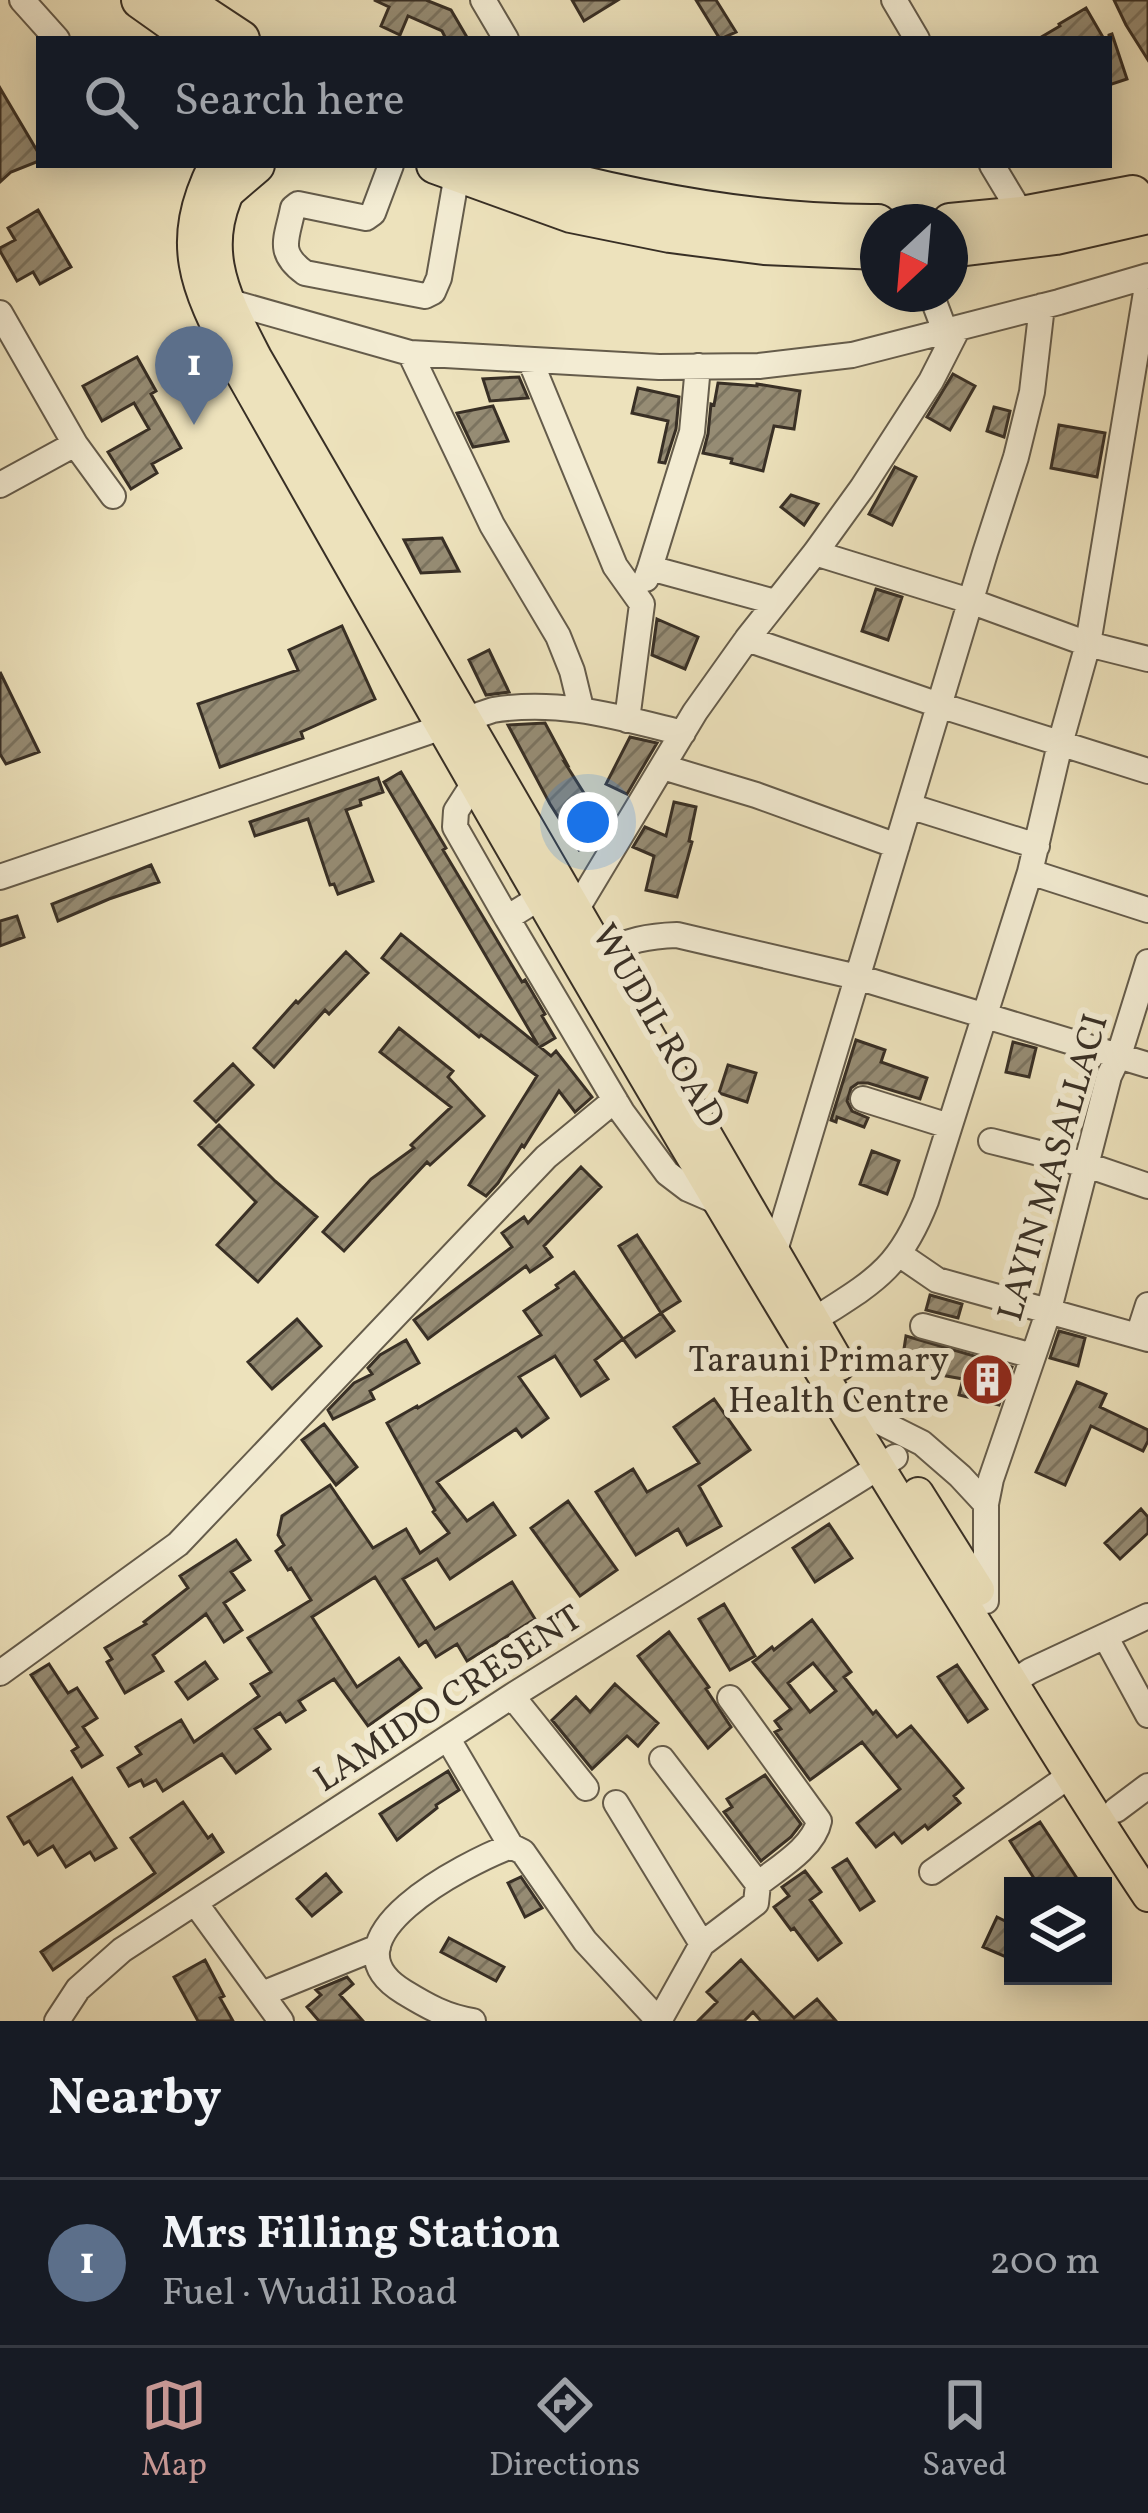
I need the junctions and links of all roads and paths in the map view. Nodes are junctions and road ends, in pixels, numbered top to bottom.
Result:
1 (22, 0) edge
2 (140, 0) edge
3 (483, 0) edge
4 (895, 0) edge
5 (184, 26) edge
6 (54, 36) edge
7 (228, 36) edge
8 (504, 36) edge
9 (915, 36) edge
10 (390, 168) edge
11 (526, 168) edge
12 (994, 168) edge
13 (446, 170) edge
14 (227, 171) edge
15 (1148, 190) edge
16 (1148, 214) edge
17 (1022, 215) junction
18 (968, 220) edge
19 (860, 223) edge
20 (968, 247) edge
21 (860, 249) edge
22 (1148, 278) edge
23 (227, 302) junction
24 (1042, 306) junction
25 (941, 312) edge
26 (0, 313) edge
27 (951, 329) junction
28 (410, 352) junction
29 (1143, 356) edge
30 (530, 360) junction
31 (246, 361) junction
32 (698, 366) junction
33 (75, 444) junction
34 (0, 484) edge
35 (113, 496) dead end
36 (815, 553) junction
37 (650, 568) junction
38 (638, 598) junction
39 (970, 601) junction
40 (776, 602) junction
41 (747, 639) junction
42 (1088, 644) junction
43 (1148, 659) edge
44 (939, 705) junction
45 (581, 708) junction
46 (627, 719) junction
47 (453, 723) junction
48 (683, 733) junction
49 (1060, 744) junction
50 (663, 766) junction
51 (1148, 771) edge
52 (474, 783) junction
53 (909, 806) junction
54 (897, 846) junction
55 (1036, 846) junction
56 (1030, 872) junction
57 (0, 877) edge
58 (539, 898) junction
59 (576, 910) junction
60 (1148, 910) edge
61 (508, 918) junction
62 (602, 954) junction
63 (1148, 962) edge
64 (857, 977) junction
65 (983, 1014) junction
66 (620, 1033) junction
67 (587, 1052) junction
68 (1119, 1055) junction
69 (1148, 1065) edge
70 (863, 1099) dead end
71 (615, 1100) junction
72 (949, 1126) junction
73 (991, 1142) dead end
74 (1087, 1165) junction
75 (1148, 1186) edge
76 (718, 1202) junction
77 (899, 1254) junction
78 (774, 1255) junction
79 (1148, 1305) edge
80 (1048, 1313) junction
81 (814, 1320) junction
82 (923, 1325) dead end
83 (1143, 1337) edge
84 (1033, 1356) junction
85 (872, 1418) junction
86 (886, 1462) junction
87 (986, 1504) junction
88 (986, 1601) junction
89 (1148, 1616) edge
90 (1105, 1636) junction
91 (0, 1673) edge
92 (1021, 1677) junction
93 (512, 1696) junction
94 (730, 1698) dead end
95 (1148, 1715) edge
96 (448, 1738) junction
97 (662, 1759) dead end
98 (1072, 1774) junction
99 (1148, 1786) edge
100 (586, 1788) dead end
101 (616, 1803) dead end
102 (1116, 1810) junction
103 (511, 1846) junction
104 (1148, 1859) edge
105 (932, 1872) dead end
106 (758, 1885) junction
107 (1148, 1896) edge
108 (196, 1904) junction
109 (702, 1944) junction
110 (378, 1947) junction
111 (262, 1994) junction
112 (57, 2021) edge
113 (281, 2021) edge
114 (473, 2021) edge
115 (659, 2021) edge

1 - 6 street
2 - 5 highway
3 - 8 street
4 - 9 street
5 - 7 highway
10 - 13 street
11 - 19 highway
12 - 17 street
13 - 21 highway
14 - 23 main road, WUDIL ROAD
14 - 31 main road, WUDIL ROAD
15 - 17 highway
16 - 20 highway
17 - 18 highway
22 - 24 street
22 - 29 street
23 - 28 street
23 - 31 main road, WUDIL ROAD
24 - 27 street
24 - 39 street
25 - 27 street
26 - 33 street
27 - 32 street
27 - 36 street
28 - 30 street
28 - 45 street
29 - 42 street
30 - 32 street
30 - 38 street
31 - 47 main road, WUDIL ROAD
32 - 37 street
33 - 34 street
33 - 35 street
36 - 39 street
36 - 40 street
37 - 38 street
37 - 40 street
38 - 46 street
39 - 42 street
39 - 44 street
40 - 41 street
41 - 44 street
41 - 48 street
42 - 43 street
42 - 49 street
44 - 49 street
44 - 53 street
45 - 46 street
45 - 47 street
46 - 48 street
47 - 52 main road, WUDIL ROAD
47 - 57 street
47 - 59 main road, WUDIL ROAD
48 - 50 street
49 - 51 street
49 - 55 street
50 - 54 street
50 - 59 street
52 - 58 main road, WUDIL ROAD
52 - 61 street
53 - 54 street
53 - 55 street
54 - 64 street
55 - 56 street
56 - 60 street
56 - 65 street
58 - 61 street
58 - 66 main road, WUDIL ROAD
59 - 62 main road, WUDIL ROAD
61 - 67 street
62 - 64 street
62 - 78 main road, WUDIL ROAD
63 - 68 street, LAYIN MASALLACI
64 - 65 street
64 - 78 street
65 - 68 street
65 - 72 street
66 - 67 street
66 - 76 main road, WUDIL ROAD
67 - 71 street
68 - 69 street
68 - 74 street, LAYIN MASALLACI
70 - 72 street
71 - 76 street
71 - 91 street
72 - 77 street
73 - 74 street
74 - 75 street
74 - 80 street, LAYIN MASALLACI
76 - 86 main road, WUDIL ROAD
77 - 80 street
77 - 81 street
78 - 81 main road, WUDIL ROAD
79 - 83 street
80 - 83 street
80 - 84 street, LAYIN MASALLACI
81 - 85 main road, WUDIL ROAD
82 - 84 street
84 - 87 street, LAYIN MASALLACI
85 - 86 main road, WUDIL ROAD
85 - 87 street
86 - 88 main road, WUDIL ROAD
86 - 92 main road, WUDIL ROAD
86 - 93 street, LAMIDO CRESENT
87 - 88 street, LAYIN MASALLACI
88 - 92 main road, WUDIL ROAD
89 - 90 street
90 - 92 street
90 - 95 street
92 - 98 main road, WUDIL ROAD
92 - 102 main road, WUDIL ROAD
93 - 96 street, LAMIDO CRESENT
93 - 100 street
94 - 106 street
96 - 103 street
96 - 108 street, LAMIDO CRESENT
97 - 106 street
98 - 105 street
98 - 107 main road, WUDIL ROAD
99 - 102 street
101 - 109 street
102 - 104 main road, WUDIL ROAD
103 - 110 street
103 - 115 street
106 - 109 street
108 - 111 street
108 - 112 street, LAMIDO CRESENT
109 - 115 street
110 - 111 street
110 - 114 street
111 - 113 street

